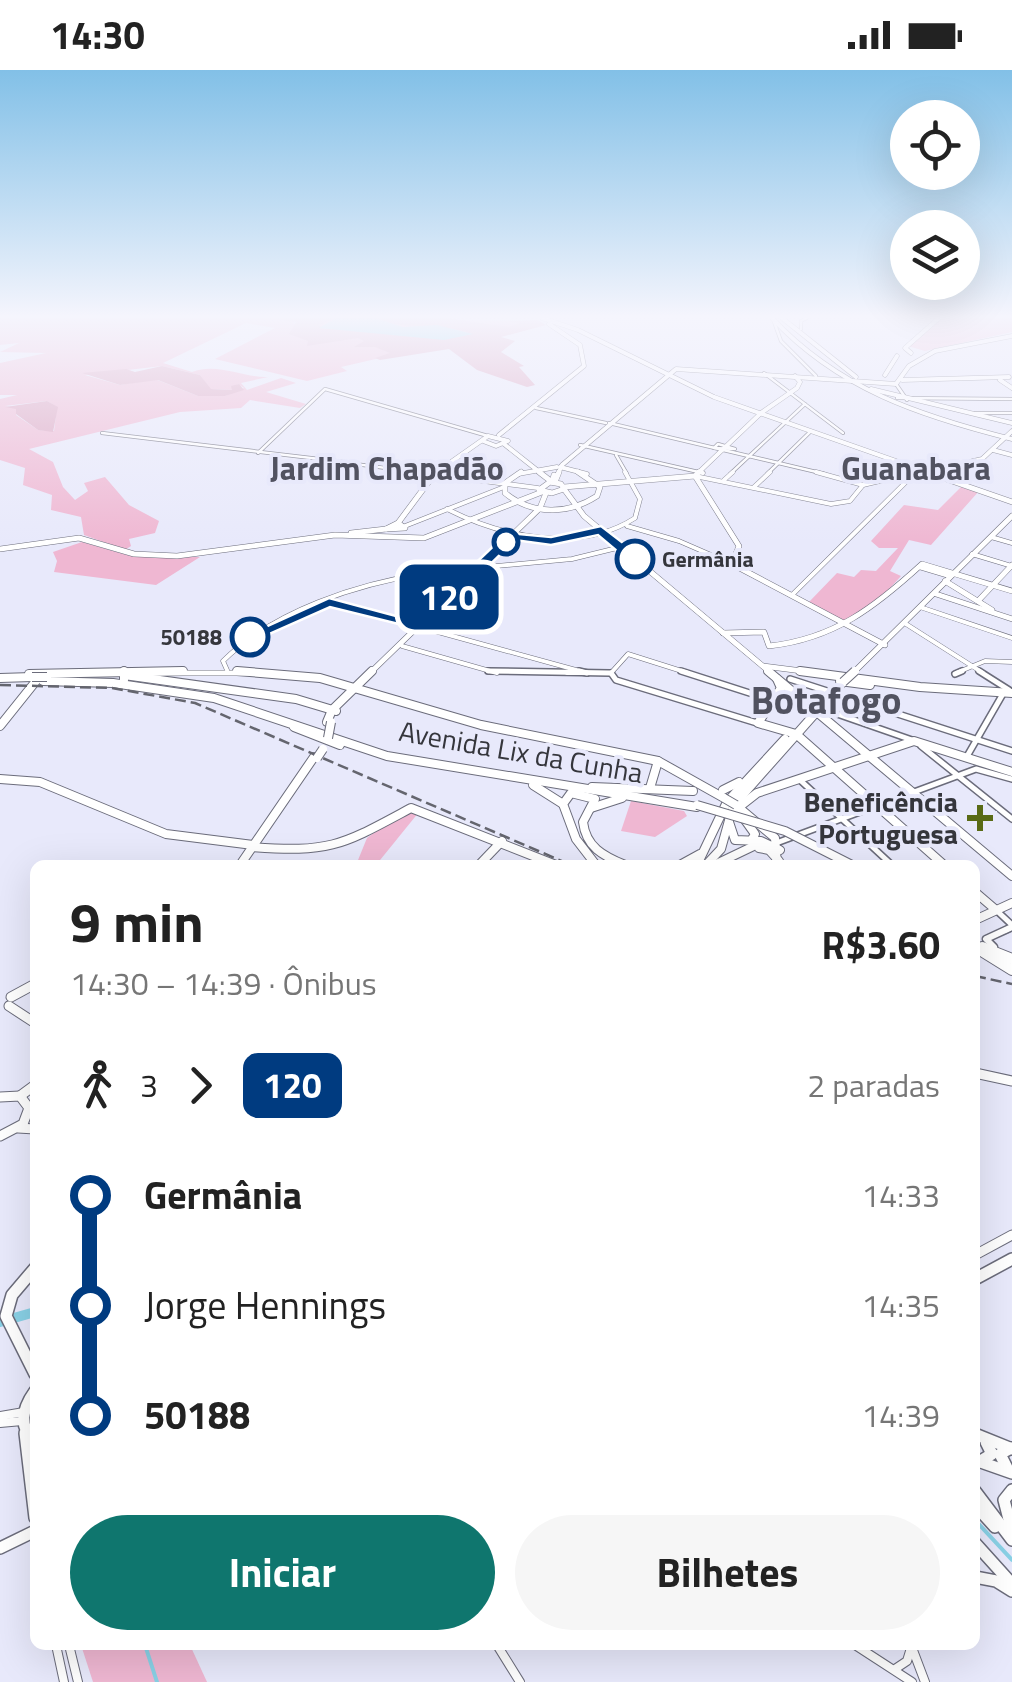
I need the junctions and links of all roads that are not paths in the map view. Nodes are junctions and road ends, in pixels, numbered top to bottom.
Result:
1 (320, 393) edge
2 (337, 393) edge
3 (556, 393) edge
4 (644, 393) edge
5 (707, 393) edge
6 (788, 393) edge
7 (792, 393) edge
8 (872, 393) edge
9 (890, 393) edge
10 (902, 393) edge
11 (903, 398) junction
12 (1012, 399) edge
13 (805, 404) junction
14 (538, 408) junction
15 (971, 413) junction
16 (1012, 413) edge
17 (761, 414) junction
18 (786, 422) junction
19 (607, 423) junction
20 (1012, 423) edge
21 (811, 431) junction
22 (1012, 431) edge
23 (843, 433) dead end
24 (485, 438) junction
25 (1009, 438) edge
26 (502, 439) junction
27 (582, 445) junction
28 (496, 446) junction
29 (721, 447) junction
30 (993, 450) junction
31 (259, 452) junction
32 (616, 454) junction
33 (752, 454) junction
34 (1012, 454) edge
35 (780, 462) junction
36 (558, 467) junction
37 (529, 469) junction
38 (914, 472) junction
39 (930, 472) junction
40 (434, 473) junction
41 (696, 474) junction
42 (869, 478) dead end
43 (554, 480) junction
44 (722, 480) junction
45 (632, 481) junction
46 (881, 482) junction
47 (505, 484) junction
48 (599, 484) junction
49 (864, 485) junction
50 (754, 487) junction
51 (564, 488) junction
52 (541, 489) junction
53 (1012, 501) edge
54 (516, 502) junction
55 (574, 508) junction
56 (447, 509) junction
57 (541, 509) junction
58 (1012, 516) edge
59 (471, 522) junction
60 (401, 524) junction
61 (624, 525) junction
62 (598, 528) junction
63 (352, 535) junction
64 (513, 536) junction
65 (991, 537) junction
66 (77, 539) junction
67 (404, 540) junction
68 (1012, 543) edge
69 (621, 547) junction
70 (0, 550) edge
71 (973, 555) junction
72 (732, 564) junction
73 (1012, 566) edge
74 (481, 567) junction
75 (442, 571) dead end
76 (427, 573) dead end
77 (950, 577) junction
78 (994, 585) junction
79 (792, 591) junction
80 (1012, 591) edge
81 (936, 594) junction
82 (978, 601) junction
83 (329, 602) junction
84 (920, 608) junction
85 (1000, 615) junction
86 (1012, 618) edge
87 (906, 624) junction
88 (850, 625) junction
89 (420, 627) junction
90 (723, 633) junction
91 (1012, 638) edge
92 (883, 644) junction
93 (402, 646) junction
94 (1012, 662) edge
95 (976, 665) junction
96 (768, 668) junction
97 (860, 668) junction
98 (82, 670) junction
99 (227, 670) junction
100 (569, 670) junction
101 (805, 671) junction
102 (611, 673) junction
103 (59, 674) junction
104 (954, 674) dead end
105 (119, 675) junction
106 (0, 678) edge
107 (38, 679) junction
108 (845, 682) junction
109 (785, 684) junction
110 (899, 685) junction
111 (357, 688) junction
112 (836, 692) junction
113 (1010, 692) edge
114 (772, 699) junction
115 (818, 709) junction
116 (334, 710) junction
117 (270, 714) junction
118 (1, 722) edge
119 (758, 724) junction
120 (783, 732) junction
121 (796, 734) junction
122 (977, 739) junction
123 (914, 741) junction
124 (322, 746) junction
125 (1012, 751) edge
126 (380, 755) junction
127 (870, 756) junction
128 (966, 758) junction
129 (658, 763) junction
130 (436, 764) junction
131 (758, 767) junction
132 (834, 768) junction
133 (486, 772) junction
134 (502, 776) junction
135 (958, 776) junction
136 (1009, 776) edge
137 (0, 779) edge
138 (800, 780) junction
139 (651, 784) junction
140 (585, 787) junction
141 (692, 791) dead end
142 (913, 793) junction
143 (723, 796) junction
144 (659, 801) junction
145 (563, 804) junction
146 (697, 806) junction
147 (878, 806) junction
148 (591, 808) junction
149 (734, 809) junction
150 (842, 819) junction
151 (1012, 819) edge
152 (745, 820) junction
153 (760, 823) junction
154 (793, 832) junction
155 (804, 832) junction
156 (502, 841) junction
157 (751, 841) junction
158 (256, 843) junction
159 (770, 843) junction
160 (584, 850) junction
161 (703, 851) junction
162 (780, 858) edge
163 (245, 860) edge
164 (483, 860) edge
165 (545, 860) edge
166 (592, 860) edge
167 (597, 860) edge
168 (615, 860) edge
169 (688, 860) edge
170 (699, 860) edge
171 (711, 860) edge
172 (727, 860) edge
173 (734, 860) edge
174 (839, 860) edge
175 (887, 860) edge
176 (938, 860) edge
177 (1012, 876) edge
178 (980, 896) edge
179 (1012, 901) edge
180 (994, 908) junction
181 (980, 914) edge
182 (1012, 926) edge
183 (980, 943) edge
184 (980, 944) edge
185 (980, 945) edge
186 (1012, 957) edge
187 (1012, 970) edge
188 (30, 987) edge
189 (5, 1002) edge
190 (30, 1020) edge
191 (980, 1074) edge
192 (1012, 1081) edge
193 (30, 1092) edge
194 (0, 1097) edge
195 (23, 1098) junction
196 (30, 1114) edge
197 (30, 1119) edge
198 (18, 1128) junction
199 (30, 1129) edge
200 (0, 1136) edge
201 (1012, 1235) edge
202 (980, 1252) edge
203 (1012, 1259) edge
204 (30, 1276) edge
205 (980, 1276) edge
206 (9, 1319) junction
207 (30, 1355) edge
208 (30, 1363) edge
209 (0, 1420) edge
210 (26, 1427) edge
211 (980, 1436) edge
212 (980, 1439) edge
213 (1012, 1448) edge
214 (980, 1459) edge
215 (980, 1461) edge
216 (30, 1467) edge
217 (1012, 1472) edge
218 (1012, 1490) edge
219 (980, 1498) edge
220 (980, 1509) edge
221 (1012, 1531) edge
222 (30, 1533) edge
223 (1012, 1542) edge
224 (0, 1548) edge
225 (980, 1549) edge
226 (980, 1578) edge
227 (1012, 1588) edge
228 (57, 1650) edge
229 (70, 1650) edge
230 (500, 1650) edge
231 (863, 1650) edge
232 (910, 1650) edge
233 (913, 1650) edge
234 (889, 1667) junction
235 (64, 1682) edge
236 (78, 1682) edge
237 (520, 1682) edge
238 (912, 1682) edge
239 (926, 1682) edge

1 - 31 street
2 - 24 street
3 - 14 main road
4 - 19 main road
5 - 17 main road
6 - 17 main road
7 - 13 street
8 - 25 main road
9 - 11 main road
10 - 11 street
11 - 12 street
11 - 15 main road
13 - 18 street
13 - 23 street
14 - 19 street
14 - 26 main road
15 - 16 street
15 - 20 main road
17 - 18 main road
17 - 29 main road
18 - 21 main road
18 - 33 street
19 - 27 main road
19 - 29 street
21 - 35 street
21 - 38 main road
22 - 25 main road
24 - 26 main road
24 - 28 main road
24 - 40 main road
25 - 30 main road
26 - 28 main road
26 - 37 main road
27 - 32 street
27 - 36 main road
28 - 37 main road
29 - 33 street
29 - 41 main road
30 - 34 main road
30 - 39 main road
31 - 31 street
31 - 40 street
32 - 41 street
32 - 45 street
33 - 35 street
33 - 44 street
35 - 49 street
35 - 50 street
36 - 37 main road
36 - 43 main road
36 - 48 main road
37 - 43 main road
37 - 47 main road
37 - 52 main road
38 - 39 main road
38 - 39 main road
38 - 46 street
38 - 79 street
39 - 53 main road
40 - 47 street
40 - 60 main road
41 - 44 street
41 - 45 main road
41 - 72 main road
42 - 46 street
43 - 51 main road
43 - 52 main road
44 - 50 street
45 - 48 main road
45 - 61 street
46 - 49 street
47 - 52 street
47 - 54 main road
47 - 56 street
48 - 51 main road
48 - 55 main road
49 - 50 street
51 - 52 main road
51 - 55 main road
52 - 54 main road
52 - 55 main road
52 - 57 main road
54 - 57 main road
54 - 59 main road
55 - 57 main road
55 - 62 main road
56 - 59 street
56 - 60 street
57 - 64 main road
58 - 65 main road
59 - 64 street
59 - 67 main road
60 - 63 main road
61 - 62 street
61 - 72 street
62 - 64 street
62 - 69 main road
63 - 66 main road
63 - 67 main road
64 - 74 main road
65 - 68 street
65 - 71 main road
66 - 67 main road
66 - 70 main road
69 - 74 street
69 - 90 main road
71 - 73 street
71 - 77 main road
72 - 79 main road
73 - 78 main road
74 - 75 street
74 - 89 main road
76 - 83 street
77 - 78 main road
77 - 81 main road
77 - 82 main road
77 - 84 main road
77 - 88 main road
78 - 80 main road
78 - 82 main road
79 - 88 main road
81 - 84 main road
81 - 85 main road
82 - 85 main road
83 - 89 street
83 - 99 street
84 - 87 main road
84 - 91 street
84 - 92 main road
85 - 86 main road
87 - 92 main road
87 - 95 street
88 - 90 main road
88 - 92 main road
89 - 93 main road
89 - 100 street
89 - 111 main road
90 - 96 main road
92 - 97 main road
93 - 100 street
93 - 111 main road
94 - 95 street
95 - 104 street
95 - 113 street
96 - 101 main road
96 - 109 main road
97 - 108 main road, bridge
97 - 110 main road
98 - 103 main road
98 - 105 main road
98 - 106 main road
99 - 105 main road
99 - 111 main road
100 - 102 street
101 - 108 main road
101 - 109 main road
101 - 110 main road
102 - 114 street
102 - 119 street
103 - 105 main road
103 - 107 main road
105 - 107 highway, Avenida Lix da Cunha
105 - 116 main road
105 - 130 highway, Avenida Lix da Cunha
106 - 107 highway, Avenida Lix da Cunha
107 - 117 highway, Avenida Lix da Cunha
107 - 118 main road
108 - 110 main road
108 - 112 main road
109 - 112 street
109 - 114 main road
109 - 115 main road
110 - 113 main road
111 - 116 main road
111 - 129 main road
112 - 115 main road
112 - 122 street
113 - 122 street
114 - 115 street
114 - 119 main road
115 - 121 main road
115 - 123 street
115 - 127 main road
116 - 124 main road, bridge
117 - 124 highway
117 - 126 highway, Avenida Lix da Cunha
119 - 120 main road
120 - 121 main road
120 - 131 main road
121 - 132 main road
121 - 149 main road
122 - 125 street
122 - 128 street
123 - 127 main road
123 - 128 main road
123 - 135 street
124 - 126 highway
124 - 158 main road
126 - 130 highway, Avenida Lix da Cunha
127 - 132 main road
127 - 142 main road
128 - 136 main road
129 - 139 main road
129 - 143 main road
130 - 133 highway, Avenida Lix da Cunha
131 - 143 main road
131 - 161 main road
132 - 138 main road
132 - 147 main road
133 - 134 highway, Avenida Lix da Cunha
133 - 140 highway, Avenida Lix da Cunha
134 - 144 highway, Avenida Lix da Cunha
134 - 145 highway
135 - 136 street
135 - 142 street
135 - 151 street
137 - 158 main road
138 - 149 main road
138 - 150 street
139 - 140 main road
139 - 141 main road
140 - 146 highway, Avenida Lix da Cunha
142 - 147 street
142 - 177 main road
143 - 149 main road, bridge
144 - 146 highway, Avenida Lix da Cunha
144 - 148 highway
145 - 148 main road
145 - 160 main road
146 - 174 highway, Avenida Lix da Cunha, bridge
147 - 150 street
147 - 176 main road
148 - 168 main road
149 - 152 main road
149 - 153 main road
149 - 157 main road
149 - 171 main road
150 - 155 street
150 - 175 street
152 - 157 main road
152 - 159 main road
153 - 154 main road
153 - 159 main road
154 - 155 street
154 - 159 street
155 - 159 street
156 - 158 main road
156 - 164 main road
156 - 165 main road
157 - 159 main road
158 - 163 main road
159 - 162 main road
159 - 162 main road
159 - 172 main road
159 - 173 main road
160 - 166 main road
160 - 167 main road
161 - 169 main road
161 - 170 main road
178 - 180 main road
179 - 180 main road
180 - 181 main road
180 - 182 street
182 - 183 street
184 - 186 highway
185 - 187 highway
188 - 189 main road
189 - 190 main road
191 - 192 main road
193 - 195 main road
194 - 195 main road
195 - 196 main road
197 - 198 main road
198 - 199 main road
198 - 200 main road
201 - 202 main road
203 - 205 main road
204 - 206 main road
206 - 207 main road
206 - 208 main road
209 - 210 street
210 - 216 main road
211 - 213 main road
212 - 214 main road
213 - 217 main road
215 - 217 main road
218 - 221 main road
219 - 223 main road
220 - 223 main road
222 - 224 main road
225 - 227 main road
226 - 227 main road
228 - 235 street
229 - 236 street
230 - 237 street
231 - 234 street
232 - 234 street
233 - 239 street
234 - 238 street

